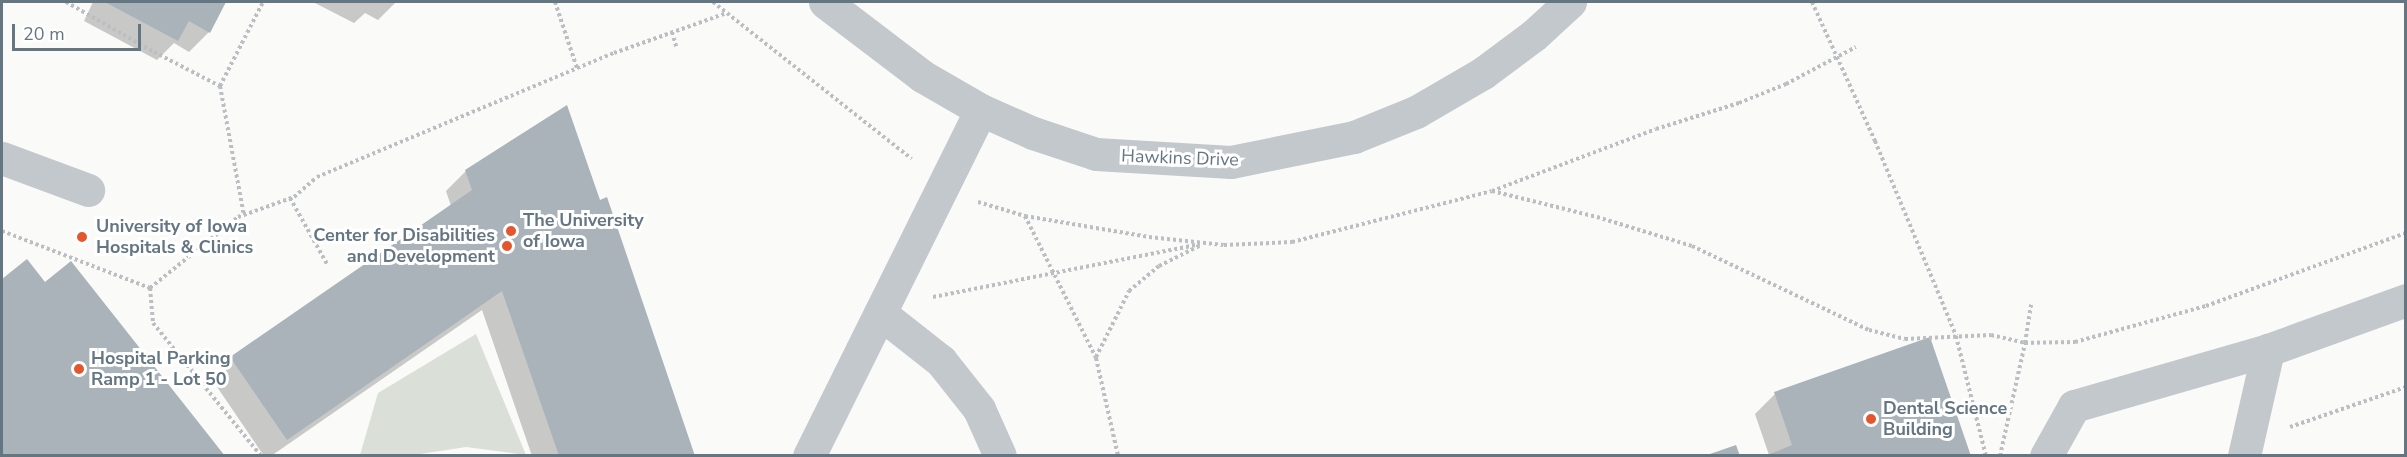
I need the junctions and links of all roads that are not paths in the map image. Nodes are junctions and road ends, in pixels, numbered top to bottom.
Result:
1 (825, 2) edge
2 (1570, 2) edge
3 (981, 110) junction
4 (2, 158) edge
5 (87, 190) dead end
6 (2406, 300) edge
7 (886, 302) junction
8 (2268, 350) junction
9 (809, 456) edge
10 (1000, 456) edge
11 (2046, 456) edge
12 (2244, 456) edge

1 - 3 street, Hawkins Drive
2 - 3 street, Hawkins Drive
3 - 7 street
4 - 5 street
6 - 8 street
7 - 9 street
7 - 10 street
8 - 11 street
8 - 12 street

